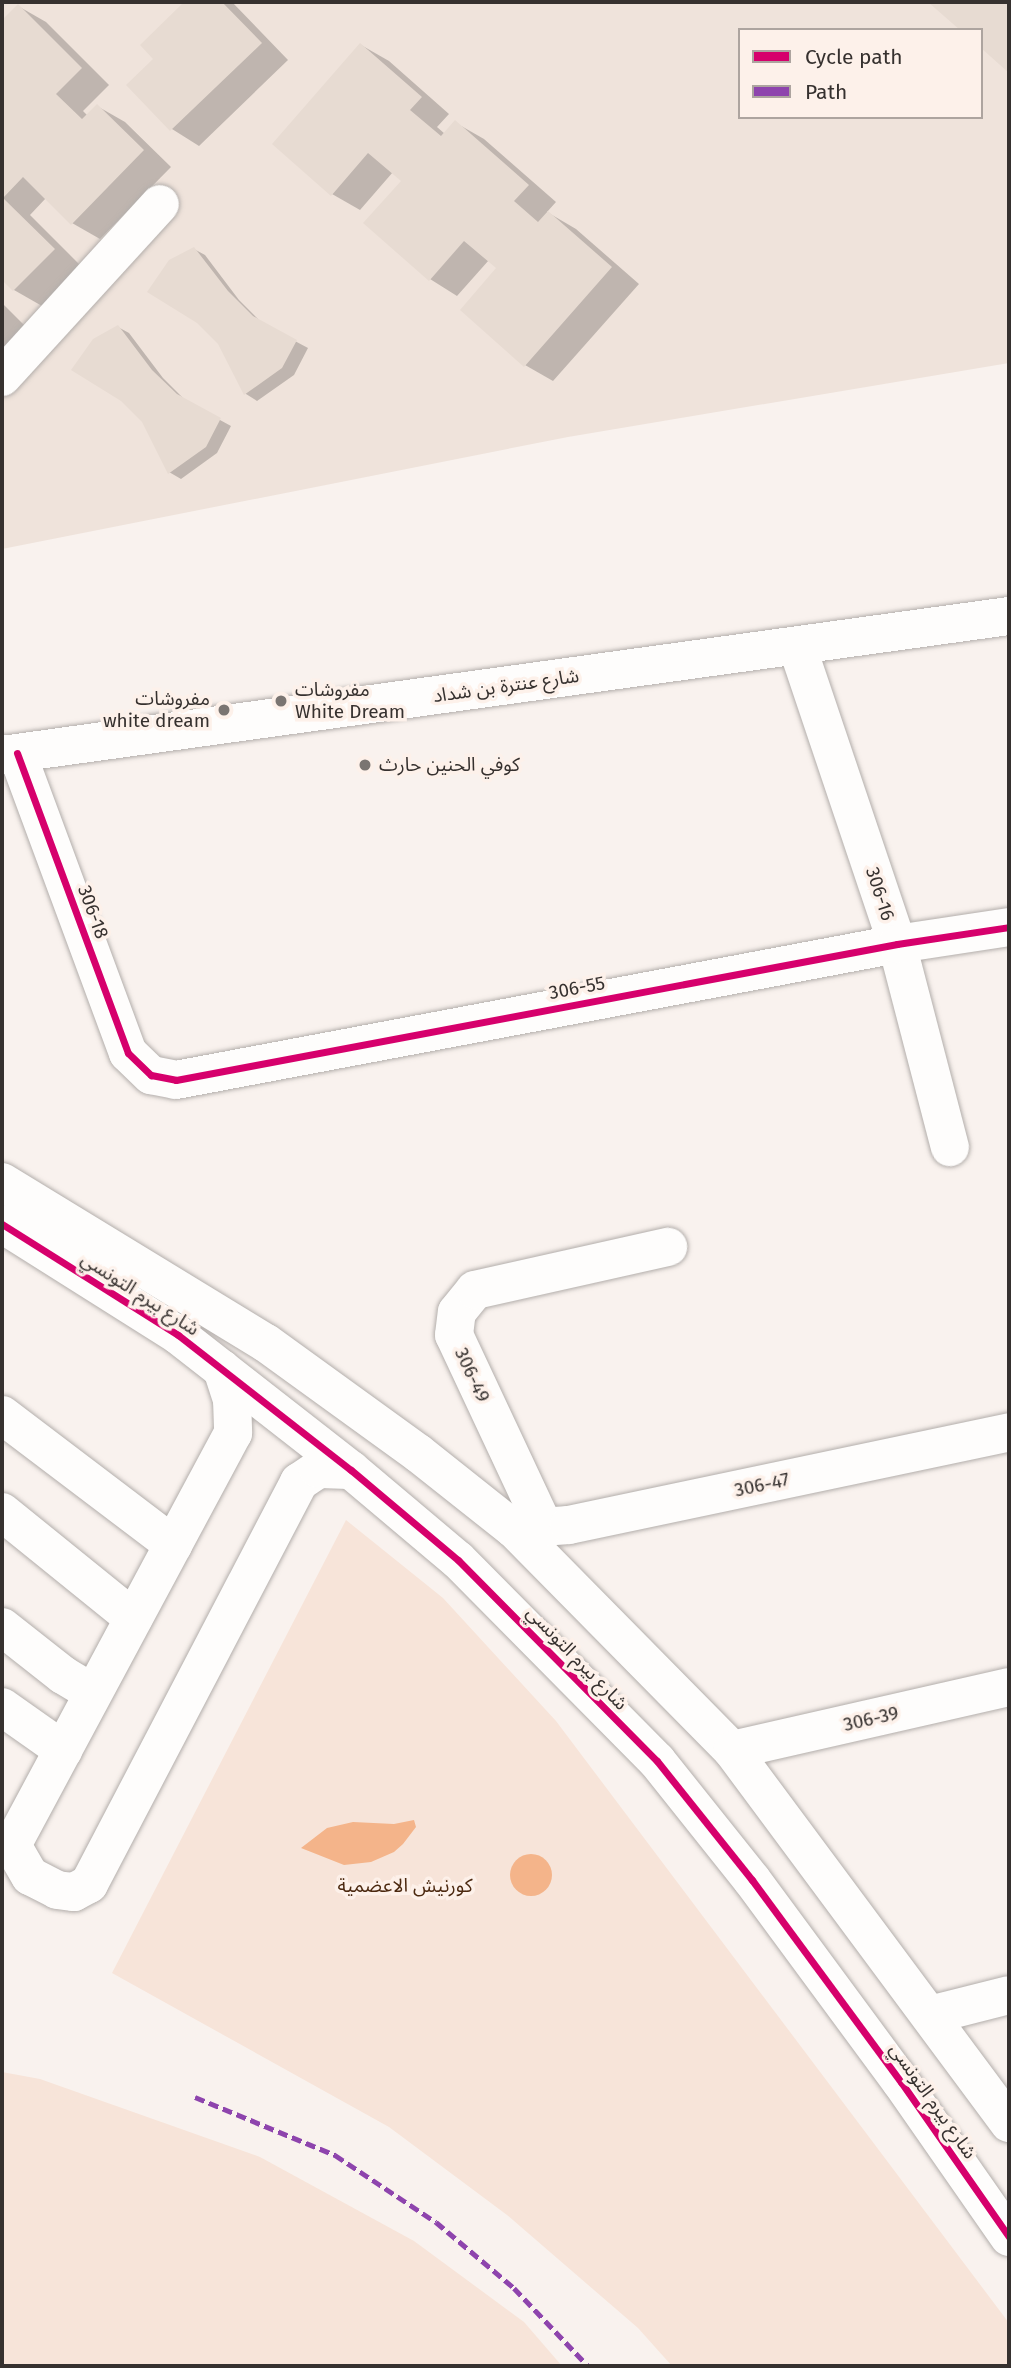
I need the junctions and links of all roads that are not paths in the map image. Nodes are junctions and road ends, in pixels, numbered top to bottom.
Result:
1 (160, 204) dead end
2 (2, 377) edge
3 (1009, 616) edge
4 (797, 646) junction
5 (9, 754) edge
6 (1009, 927) edge
7 (897, 944) junction
8 (151, 1076) joint
9 (950, 1147) dead end
10 (2, 1182) edge
11 (2, 1224) edge
12 (668, 1247) dead end
13 (222, 1369) junction
14 (2, 1415) edge
15 (1009, 1432) edge
16 (351, 1470) junction
17 (2, 1512) edge
18 (529, 1528) junction
19 (173, 1545) junction
20 (132, 1618) junction
21 (2, 1627) edge
22 (1009, 1687) edge
23 (93, 1693) junction
24 (2, 1707) edge
25 (63, 1750) junction
26 (732, 1750) junction
27 (11, 1824) edge
28 (1009, 1995) edge
29 (930, 2015) junction
30 (1009, 2123) edge
31 (1009, 2237) edge

1 - 2 street
3 - 4 street, شارع عنترة بن شداد
4 - 5 street, شارع عنترة بن شداد
4 - 7 street, 306-16
5 - 8 street, 306-18
6 - 7 street, 306-55
7 - 8 street, 306-55
7 - 9 street, 306-16
10 - 18 street, شارع بيرم التونسي
11 - 13 street, شارع بيرم التونسي
12 - 18 street, 306-49
13 - 16 street, شارع بيرم التونسي
13 - 19 street
14 - 19 street
15 - 18 street, 306-47
16 - 27 street
16 - 31 street, شارع بيرم التونسي
17 - 20 street
18 - 26 street, شارع بيرم التونسي
19 - 20 street
20 - 23 street
21 - 23 street
22 - 26 street, 306-39
23 - 25 street
24 - 25 street
25 - 27 street
26 - 29 street, شارع بيرم التونسي
28 - 29 street
29 - 30 street, شارع بيرم التونسي

